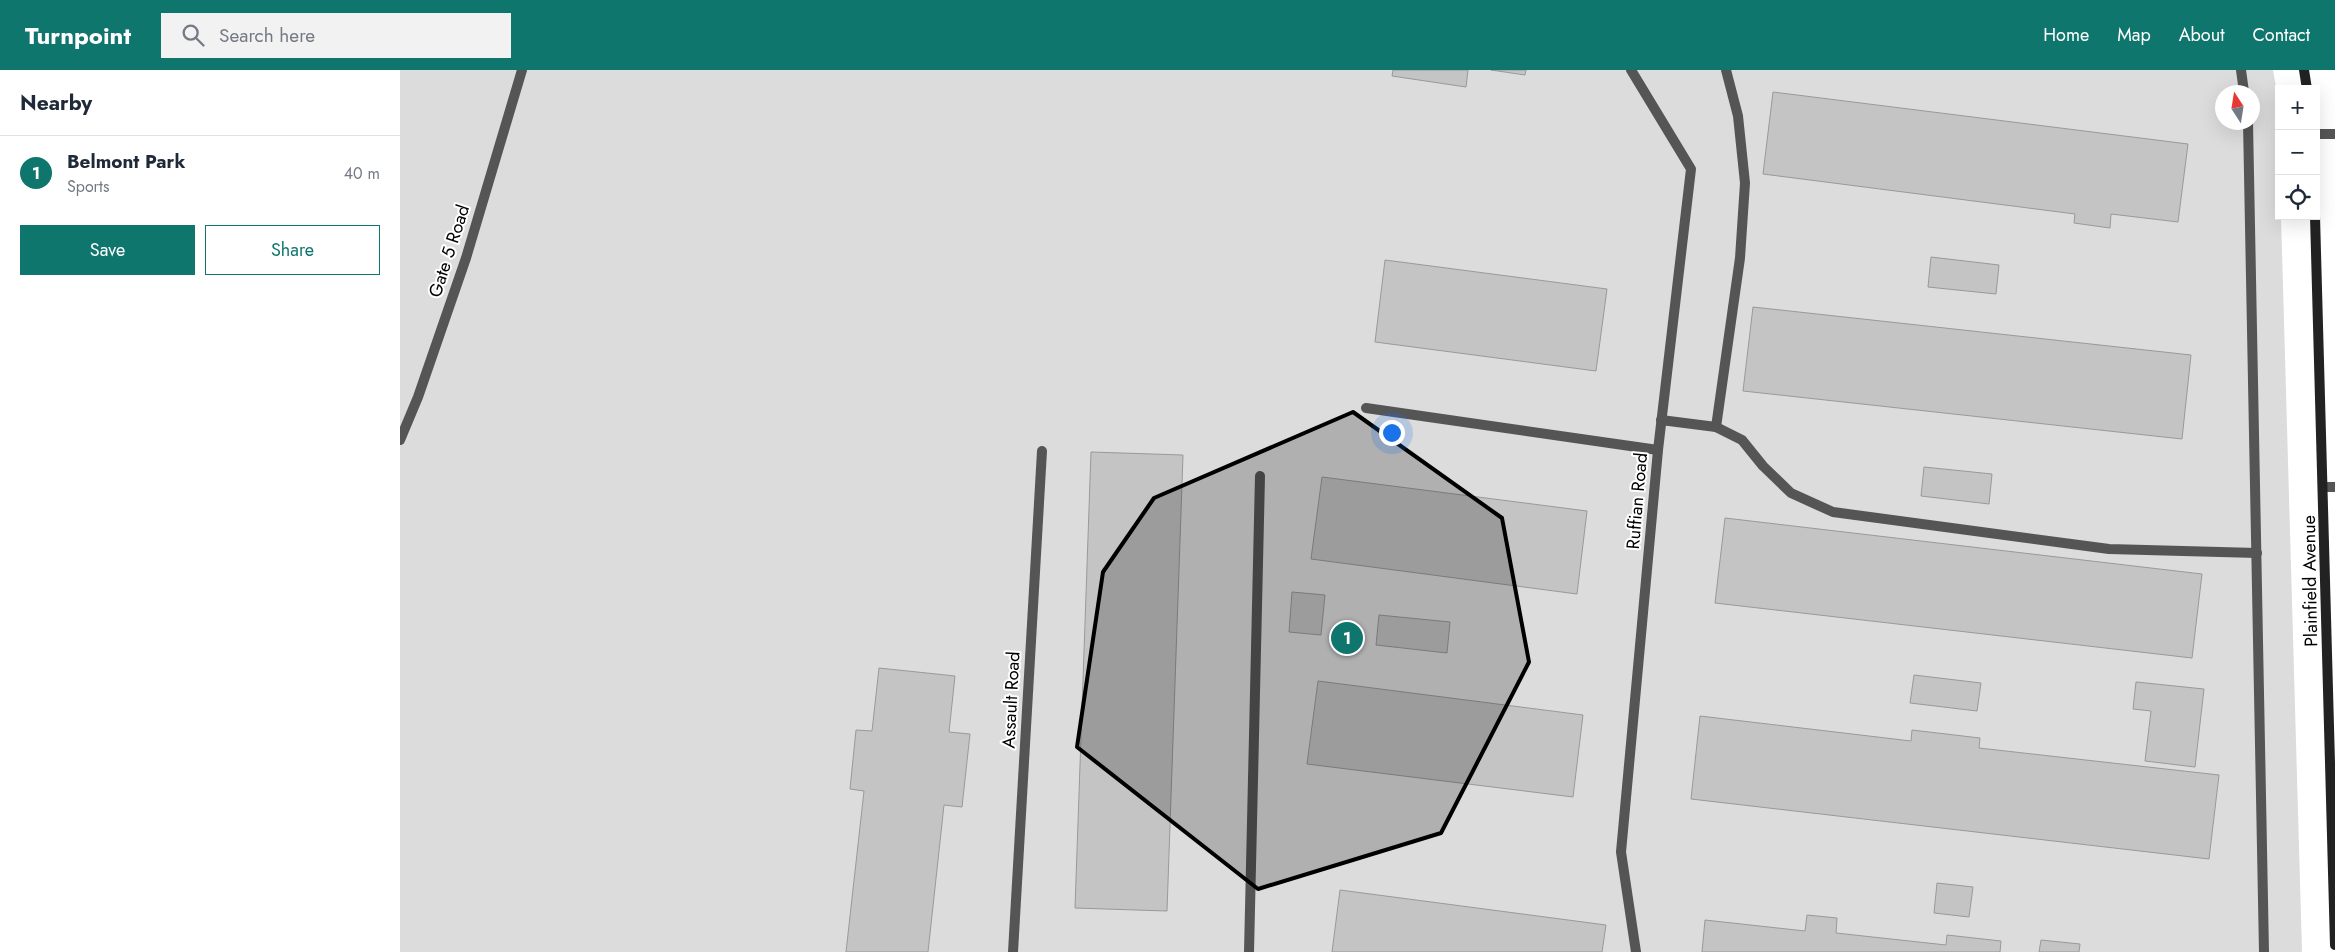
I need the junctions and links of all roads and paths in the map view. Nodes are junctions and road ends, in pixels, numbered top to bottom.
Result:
1 (522, 70) edge
2 (1631, 70) edge
3 (1726, 70) edge
4 (2241, 70) edge
5 (2304, 70) edge
6 (2243, 85) edge
7 (2306, 85) edge
8 (2248, 130) edge
9 (2320, 134) edge
10 (2335, 134) edge
11 (2316, 220) edge
12 (1366, 408) dead end
13 (1662, 420) junction
14 (1716, 427) junction
15 (400, 440) edge
16 (1658, 450) junction
17 (1042, 451) dead end
18 (1260, 476) dead end
19 (2324, 487) junction
20 (2335, 487) edge
21 (2257, 553) junction
22 (2335, 945) edge
23 (1013, 952) edge
24 (1248, 952) edge
25 (1636, 952) edge
26 (2264, 952) edge

1 - 15 street, Gate 5 Road
2 - 13 street, Ruffian Road
3 - 14 street
4 - 6 street
5 - 7 main road
8 - 21 street
9 - 10 street
11 - 19 main road, Plainfield Avenue
12 - 16 street
13 - 14 street
13 - 16 street, Ruffian Road
14 - 21 street
16 - 25 street, Ruffian Road
17 - 23 street, Assault Road
18 - 24 street
19 - 20 street
19 - 22 main road, Plainfield Avenue
21 - 26 street

